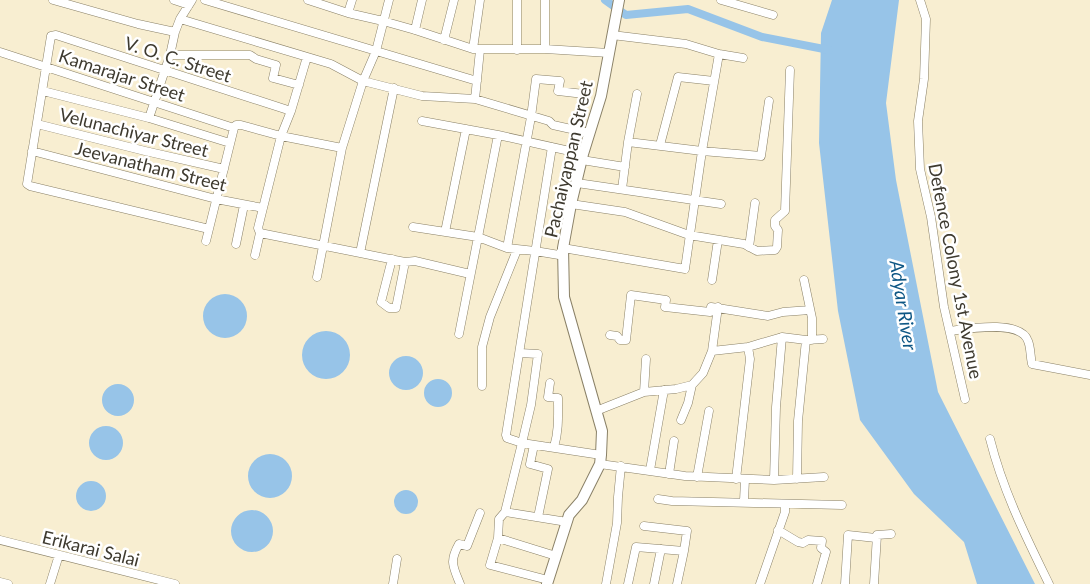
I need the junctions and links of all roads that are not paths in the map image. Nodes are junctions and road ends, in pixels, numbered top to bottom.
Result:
1 (53, 0) edge
2 (174, 0) edge
3 (205, 0) edge
4 (308, 0) edge
5 (352, 0) edge
6 (389, 0) edge
7 (422, 0) edge
8 (454, 0) edge
9 (480, 0) edge
10 (518, 0) edge
11 (545, 0) edge
12 (619, 0) edge
13 (721, 0) edge
14 (920, 0) edge
15 (190, 2) edge
16 (319, 2) edge
17 (348, 13) junction
18 (773, 16) dead end
19 (180, 19) junction
20 (383, 21) junction
21 (415, 30) junction
22 (175, 32) junction
23 (613, 32) junction
24 (444, 40) junction
25 (477, 49) junction
26 (546, 49) junction
27 (517, 50) junction
28 (376, 51) junction
29 (0, 52) edge
30 (608, 53) junction
31 (719, 54) junction
32 (170, 55) junction
33 (307, 57) junction
34 (743, 58) dead end
35 (46, 66) junction
36 (166, 70) junction
37 (790, 70) dead end
38 (363, 81) junction
39 (477, 81) junction
40 (714, 81) junction
41 (299, 85) junction
42 (394, 88) junction
43 (42, 91) junction
44 (584, 94) dead end
45 (637, 94) dead end
46 (475, 98) junction
47 (769, 101) dead end
48 (155, 103) junction
49 (291, 112) junction
50 (531, 116) junction
51 (150, 118) junction
52 (422, 121) dead end
53 (37, 124) junction
54 (234, 128) junction
55 (466, 129) junction
56 (589, 133) junction
57 (498, 135) junction
58 (282, 136) junction
59 (526, 141) junction
60 (628, 142) junction
61 (230, 143) junction
62 (660, 145) junction
63 (342, 148) junction
64 (552, 148) junction
65 (32, 151) junction
66 (702, 151) junction
67 (582, 157) junction
68 (624, 167) junction
69 (224, 169) junction
70 (577, 184) junction
71 (622, 189) junction
72 (216, 199) junction
73 (696, 201) junction
74 (755, 203) dead end
75 (571, 204) junction
76 (721, 204) dead end
77 (244, 206) junction
78 (263, 208) junction
79 (413, 227) dead end
80 (209, 229) junction
81 (445, 232) junction
82 (260, 233) junction
83 (689, 236) junction
84 (478, 237) junction
85 (718, 240) junction
86 (206, 241) dead end
87 (236, 244) dead end
88 (323, 246) junction
89 (749, 247) junction
90 (508, 248) junction
91 (563, 248) junction
92 (517, 250) junction
93 (536, 250) junction
94 (360, 253) junction
95 (255, 256) dead end
96 (392, 259) junction
97 (405, 262) junction
98 (470, 274) junction
99 (316, 277) dead end
100 (712, 280) dead end
101 (804, 280) dead end
102 (718, 307) junction
103 (810, 310) junction
104 (950, 331) junction
105 (459, 334) dead end
106 (610, 336) dead end
107 (782, 337) junction
108 (823, 339) dead end
109 (809, 340) junction
110 (748, 347) junction
111 (712, 351) junction
112 (520, 353) junction
113 (646, 359) dead end
114 (1090, 375) edge
115 (550, 383) dead end
116 (692, 385) junction
117 (482, 386) dead end
118 (664, 390) junction
119 (644, 392) junction
120 (965, 399) dead end
121 (596, 411) junction
122 (708, 411) dead end
123 (681, 420) dead end
124 (990, 439) dead end
125 (674, 441) dead end
126 (522, 443) junction
127 (534, 445) junction
128 (554, 447) junction
129 (600, 459) junction
130 (621, 466) junction
131 (650, 470) junction
132 (669, 474) junction
133 (697, 477) junction
134 (824, 478) dead end
135 (736, 479) junction
136 (745, 479) junction
137 (797, 479) junction
138 (774, 480) junction
139 (658, 499) dead end
140 (744, 501) junction
141 (785, 504) junction
142 (842, 505) dead end
143 (506, 512) junction
144 (480, 513) dead end
145 (538, 517) junction
146 (568, 522) junction
147 (644, 526) dead end
148 (778, 530) junction
149 (891, 534) dead end
150 (498, 538) junction
151 (876, 538) junction
152 (0, 540) edge
153 (661, 549) junction
154 (684, 551) junction
155 (59, 555) junction
156 (556, 556) junction
157 (397, 559) dead end
158 (0, 582) edge
159 (548, 582) edge
160 (8, 584) edge
161 (50, 584) edge
162 (175, 584) edge
163 (393, 584) edge
164 (460, 584) edge
165 (606, 584) edge
166 (628, 584) edge
167 (654, 584) edge
168 (678, 584) edge
169 (760, 584) edge
170 (818, 584) edge
171 (845, 584) edge
172 (874, 584) edge
173 (1049, 584) edge

1 - 22 street
2 - 15 street
3 - 28 street
4 - 16 street
5 - 17 street
6 - 20 street
7 - 21 street
8 - 24 street
9 - 25 street
10 - 27 street
11 - 26 street
12 - 23 main road, Pachaiyappan Street
13 - 18 street
14 - 104 street, Defence Colony 1st Avenue
15 - 19 street
16 - 17 street
17 - 20 street
19 - 22 street
19 - 33 street
20 - 21 street
20 - 28 street
21 - 24 street
22 - 32 street
23 - 30 main road, Pachaiyappan Street
23 - 31 street
24 - 25 street
25 - 27 street
25 - 39 street
26 - 27 street
26 - 30 street
28 - 38 street
28 - 39 street
29 - 35 street, Kamarajar Street
30 - 56 main road, Pachaiyappan Street
31 - 34 street
31 - 40 street
32 - 36 street
32 - 41 street
33 - 38 street
33 - 41 street
35 - 36 street, V. O. C. Street
35 - 43 street
35 - 48 street, Kamarajar Street
36 - 48 street
36 - 49 street, V. O. C. Street
37 - 89 street
38 - 42 street
38 - 63 street
39 - 46 street
40 - 62 street
40 - 66 street
41 - 49 street
42 - 46 street
42 - 94 street
43 - 51 street
43 - 53 street
44 - 50 street
45 - 60 street
46 - 50 street
47 - 66 street
48 - 51 street
48 - 54 street, Kamarajar Street
49 - 58 street
50 - 56 street
50 - 59 street
51 - 61 street
52 - 55 street
53 - 65 street
53 - 69 street, Velunachiyar Street
54 - 58 street, Kamarajar Street
54 - 61 street
55 - 57 street
55 - 81 street
56 - 67 main road, Pachaiyappan Street
57 - 59 street
57 - 84 street
58 - 63 street, Kamarajar Street
58 - 78 street
59 - 64 street
59 - 90 street
60 - 62 street
60 - 68 street
61 - 69 street
62 - 66 street
63 - 88 street
64 - 67 street
64 - 93 street
65 - 72 street, Jeevanatham Street
65 - 80 street
66 - 73 street
67 - 68 street
67 - 70 main road, Pachaiyappan Street
68 - 71 street
69 - 72 street
70 - 71 street
70 - 75 main road, Pachaiyappan Street
71 - 73 street
72 - 77 street, Jeevanatham Street
72 - 80 street
73 - 76 street
73 - 83 street
74 - 89 street
75 - 83 street
75 - 91 main road, Pachaiyappan Street
77 - 78 street, Jeevanatham Street
77 - 87 street
78 - 82 street
79 - 81 street
80 - 86 street
81 - 84 street
82 - 88 street
82 - 95 street
83 - 85 street
83 - 91 street
84 - 90 street
84 - 98 street
85 - 89 street
85 - 100 street
88 - 94 street
88 - 99 street
90 - 92 street
91 - 93 street
91 - 121 main road, Pachaiyappan Street
92 - 93 street
92 - 117 street
93 - 112 street
94 - 96 street
96 - 97 street
96 - 97 street
97 - 98 street
98 - 105 street
101 - 103 street
102 - 103 street
102 - 106 street
102 - 111 street
103 - 109 street
104 - 114 street
104 - 120 street, Defence Colony 1st Avenue
107 - 109 street
107 - 110 street
107 - 138 street
108 - 109 street
109 - 137 street
110 - 111 street
110 - 135 street
111 - 116 street
112 - 126 street
112 - 126 street
113 - 119 street
115 - 128 street
116 - 118 street
116 - 123 street
118 - 119 street
118 - 131 street
119 - 121 street
121 - 129 main road, Pachaiyappan Street
122 - 133 street
124 - 173 street
125 - 132 street
126 - 127 street
126 - 143 street
127 - 128 street
127 - 145 street
128 - 129 street
129 - 130 street
129 - 146 main road, Pachaiyappan Street
130 - 131 street
130 - 165 street
131 - 132 street
132 - 133 street
133 - 135 street
134 - 137 street
135 - 136 street
136 - 138 street
136 - 140 street
137 - 138 street
139 - 140 street
140 - 141 street
141 - 142 street
141 - 148 street
143 - 145 street
143 - 150 street
144 - 164 street
145 - 146 street
146 - 156 main road, Pachaiyappan Street
147 - 154 street
148 - 169 street
148 - 170 street
149 - 151 street
150 - 156 street
150 - 159 street
151 - 171 street
151 - 172 street
152 - 155 street, Erikarai Salai
153 - 154 street
153 - 166 street
153 - 167 street
154 - 168 street
155 - 161 street
155 - 162 street, Erikarai Salai
156 - 159 main road, Pachaiyappan Street
157 - 163 street
158 - 160 street

